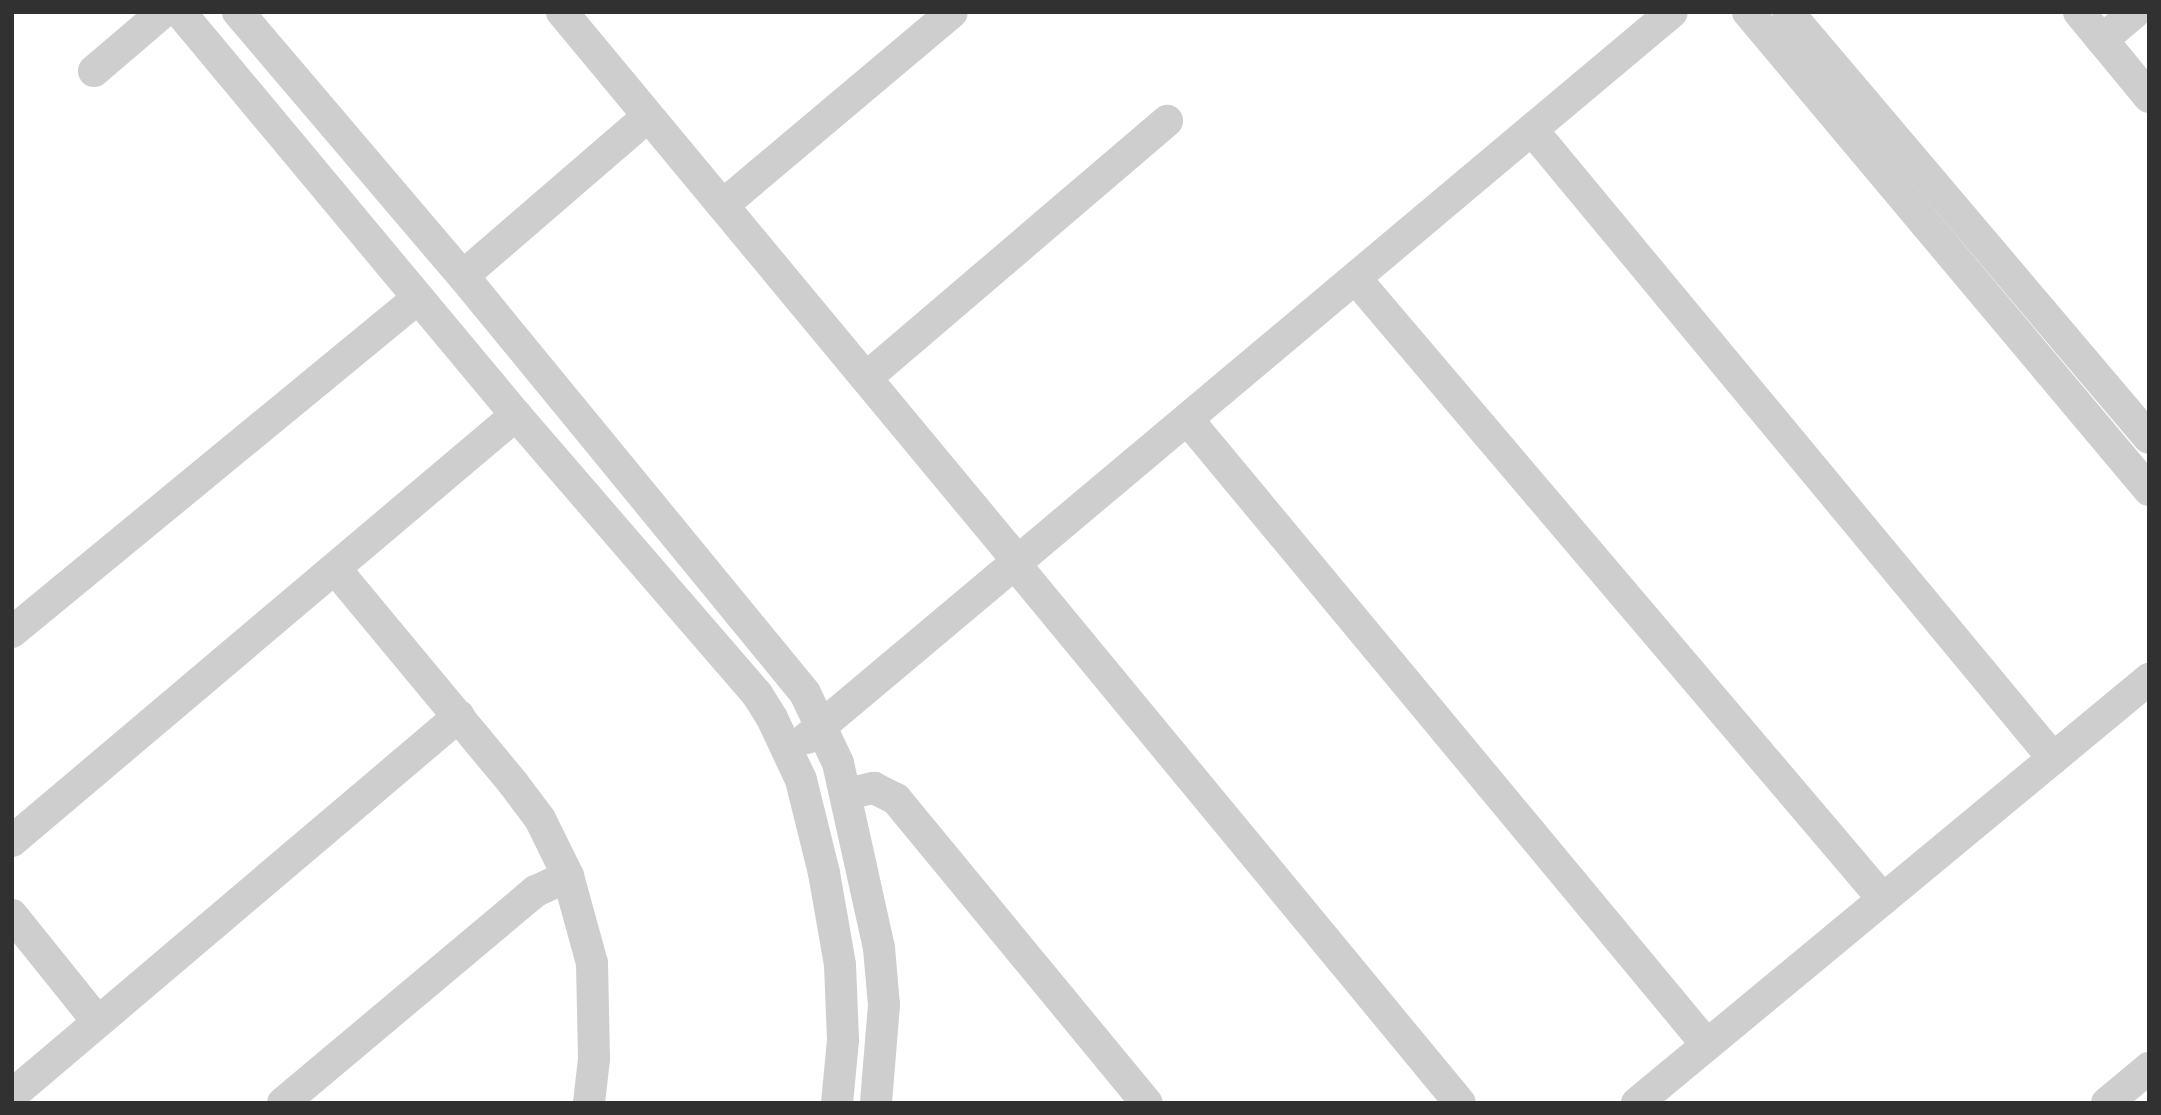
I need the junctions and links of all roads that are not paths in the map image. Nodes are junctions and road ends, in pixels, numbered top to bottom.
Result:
1 (163, 12) edge
2 (180, 12) edge
3 (238, 12) edge
4 (953, 12) edge
5 (1672, 12) edge
6 (1748, 12) edge
7 (1788, 12) edge
8 (2079, 12) edge
9 (2135, 12) edge
10 (576, 17) edge
11 (2102, 40) junction
12 (94, 71) dead end
13 (2149, 97) edge
14 (646, 118) junction
15 (1167, 121) dead end
16 (1532, 131) junction
17 (723, 205) junction
18 (463, 276) junction
19 (1356, 279) junction
20 (418, 298) junction
21 (866, 378) junction
22 (516, 415) junction
23 (1188, 420) junction
24 (2149, 438) edge
25 (2149, 490) edge
26 (1015, 561) junction
27 (337, 571) junction
28 (12, 632) edge
29 (2149, 679) edge
30 (459, 716) junction
31 (823, 725) junction
32 (790, 751) junction
33 (2053, 758) junction
34 (847, 794) junction
35 (12, 841) edge
36 (568, 876) junction
37 (1883, 899) junction
38 (12, 915) edge
39 (99, 1022) junction
40 (1707, 1045) junction
41 (2149, 1068) edge
42 (12, 1095) edge
43 (283, 1103) edge
44 (589, 1103) edge
45 (837, 1103) edge
46 (876, 1103) edge
47 (1147, 1103) edge
48 (1460, 1103) edge
49 (1637, 1103) edge
50 (2107, 1103) edge

1 - 12 street
2 - 20 street
3 - 18 street
4 - 17 street
5 - 16 street
6 - 25 street
7 - 24 street
8 - 11 street
9 - 11 street
10 - 14 street
11 - 13 street
14 - 17 street
14 - 18 street
15 - 21 street
16 - 19 street
16 - 33 street
17 - 21 street
18 - 31 street
19 - 23 street
19 - 37 street
20 - 22 street
20 - 28 street
21 - 26 street
22 - 27 street
22 - 32 street
23 - 26 street
23 - 40 street
26 - 31 street
26 - 48 street
27 - 30 street
27 - 35 street
29 - 33 street
30 - 36 street
30 - 39 street
31 - 32 street
31 - 34 street
32 - 45 street
33 - 37 street
34 - 46 street
34 - 47 street
36 - 43 street
36 - 44 street
37 - 40 street
38 - 39 street
39 - 42 street
40 - 49 street
41 - 50 street

